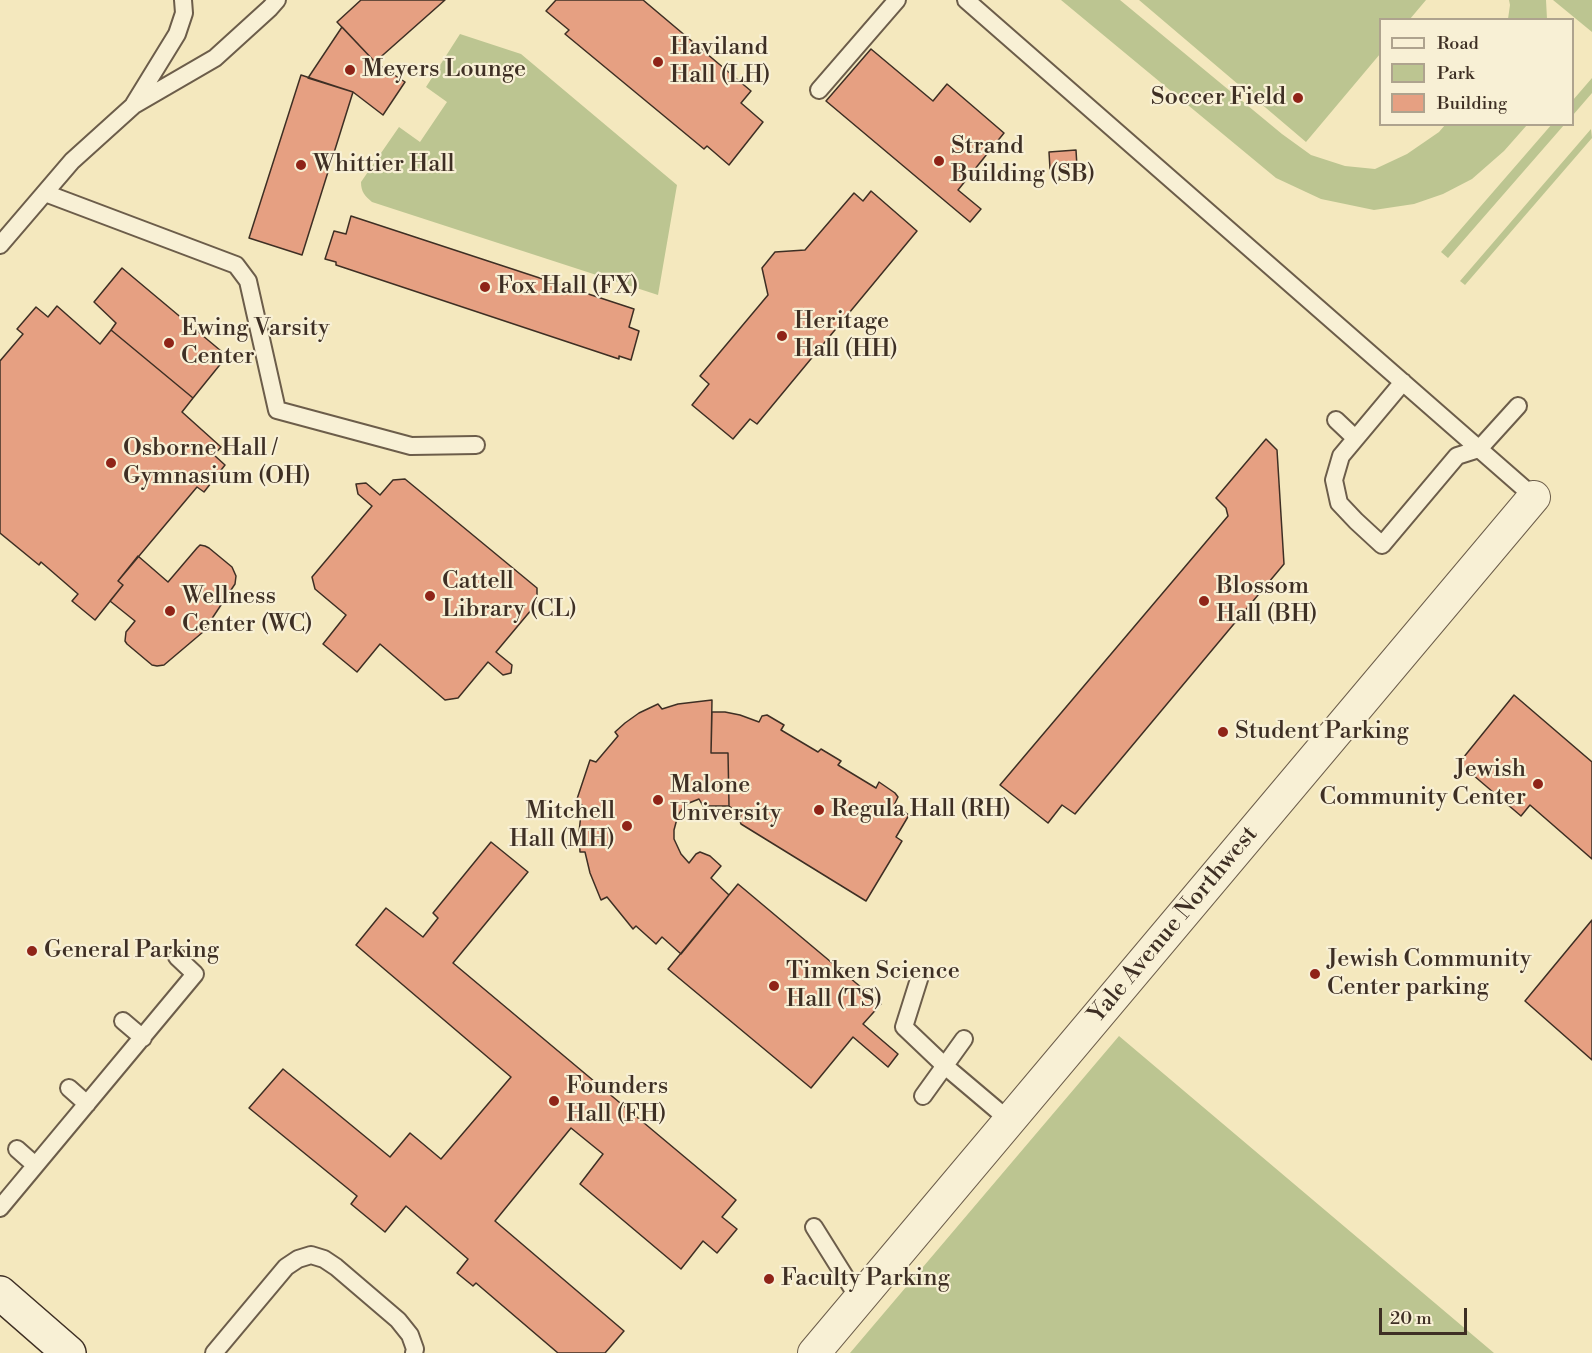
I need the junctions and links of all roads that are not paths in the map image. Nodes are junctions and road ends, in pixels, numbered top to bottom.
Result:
1 (183, 0) edge
2 (277, 0) edge
3 (897, 0) edge
4 (966, 0) edge
5 (819, 90) dead end
6 (134, 105) junction
7 (45, 193) junction
8 (0, 245) edge
9 (1403, 382) junction
10 (1518, 406) dead end
11 (1336, 420) dead end
12 (1355, 438) junction
13 (476, 446) dead end
14 (1479, 449) junction
15 (1534, 497) joint
16 (177, 957) dead end
17 (920, 976) dead end
18 (123, 1021) dead end
19 (143, 1038) junction
20 (964, 1040) dead end
21 (945, 1066) junction
22 (69, 1088) dead end
23 (924, 1096) dead end
24 (87, 1104) junction
25 (1010, 1121) junction
26 (17, 1149) dead end
27 (35, 1166) junction
28 (0, 1208) edge
29 (814, 1227) dead end
30 (0, 1293) edge
31 (859, 1299) junction
32 (69, 1353) edge
33 (214, 1353) edge
34 (414, 1353) edge
35 (814, 1353) edge

1 - 6 lane
2 - 6 lane
3 - 5 lane
4 - 9 lane
6 - 7 lane
7 - 8 lane
7 - 13 lane
9 - 12 lane
9 - 14 lane
10 - 14 lane
11 - 12 lane
12 - 14 lane
14 - 15 lane
15 - 25 street, Yale Avenue Northwest
16 - 19 lane
17 - 21 lane
18 - 19 lane
19 - 24 lane
20 - 21 lane
21 - 23 lane
21 - 25 lane
22 - 24 lane
24 - 27 lane
25 - 31 street, Yale Avenue Northwest
26 - 27 lane
27 - 28 lane
29 - 31 lane
30 - 32 street
31 - 35 street, Yale Avenue Northwest
33 - 34 lane

